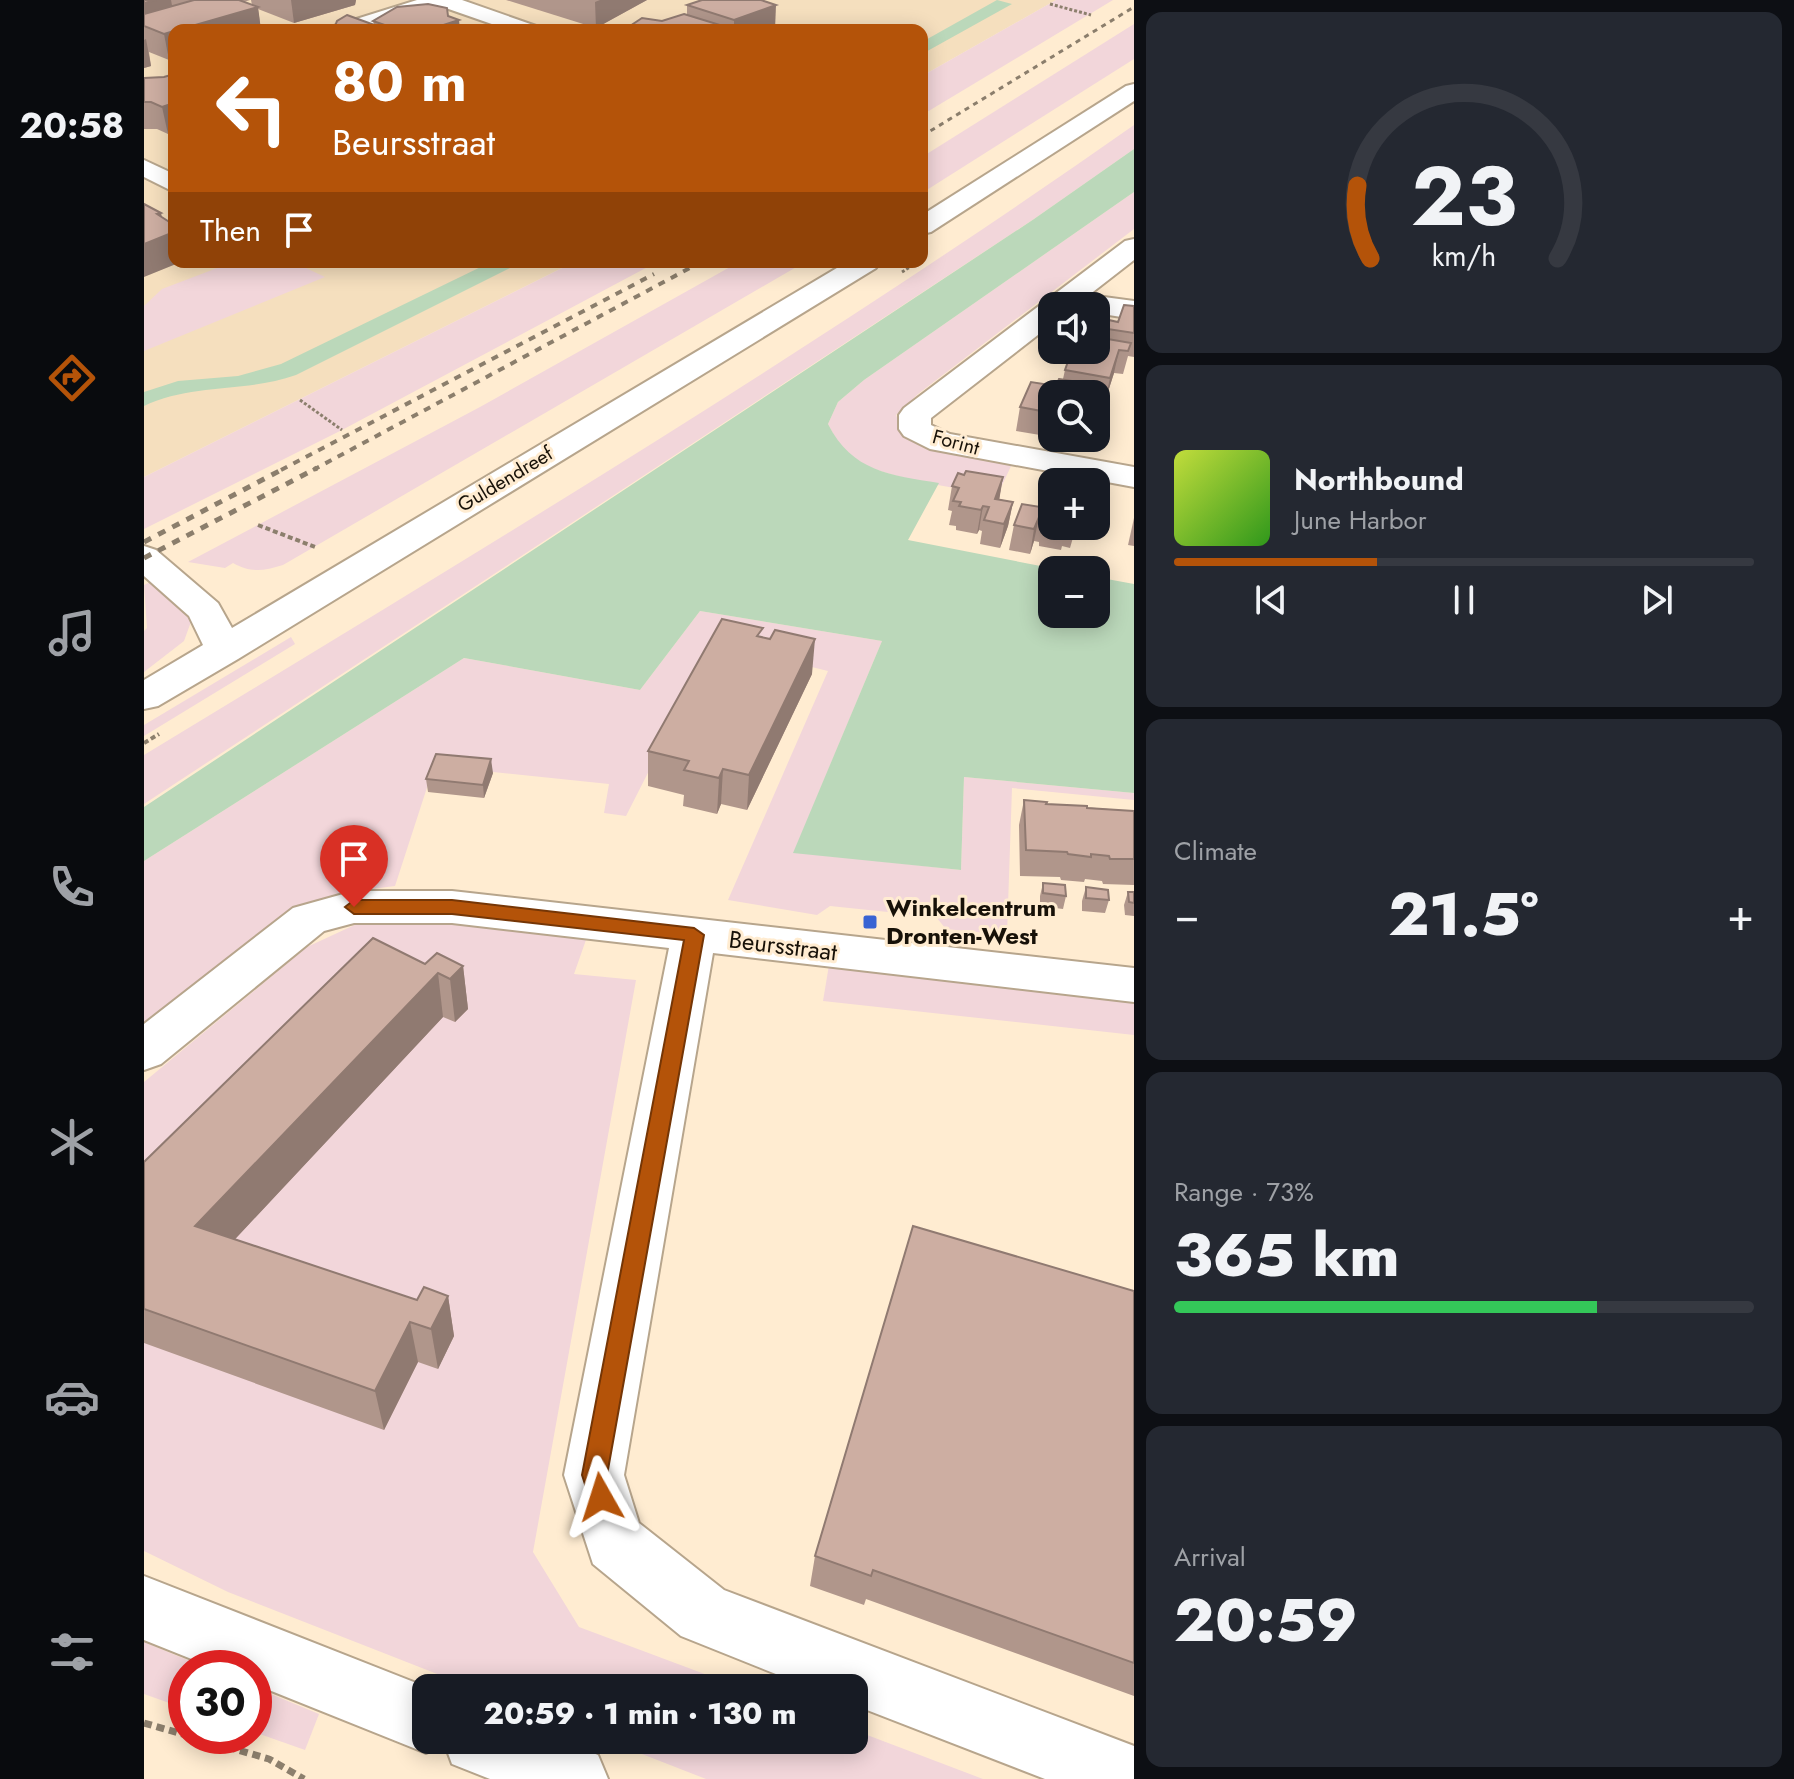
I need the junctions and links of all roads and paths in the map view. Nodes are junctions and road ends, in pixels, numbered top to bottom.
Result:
1 (440, 0) edge
2 (1050, 4) dead end
3 (1091, 15) dead end
4 (361, 24) edge
5 (511, 24) edge
6 (1134, 91) edge
7 (144, 167) edge
8 (168, 181) edge
9 (928, 222) edge
10 (1134, 247) edge
11 (856, 268) edge
12 (1097, 276) junction
13 (1134, 282) edge
14 (1075, 292) edge
15 (1110, 308) edge
16 (1134, 310) edge
17 (1038, 320) edge
18 (300, 400) dead end
19 (342, 430) dead end
20 (1134, 477) edge
21 (258, 525) dead end
22 (315, 547) dead end
23 (144, 557) edge
24 (225, 651) junction
25 (144, 697) edge
26 (694, 935) junction
27 (1134, 985) edge
28 (144, 1051) edge
29 (144, 1608) edge
30 (412, 1714) edge
31 (144, 1723) edge
32 (168, 1730) edge
33 (252, 1754) edge
34 (511, 1754) edge
35 (304, 1779) edge
36 (574, 1779) edge
37 (1132, 1779) edge

1 - 4 street
1 - 5 street
2 - 3 path
6 - 9 street
7 - 8 street
10 - 12 street, Forint
11 - 24 street, Guldendreef
12 - 13 street
12 - 14 street, Forint
15 - 16 street
17 - 20 street, Forint
18 - 19 path
21 - 22 path
23 - 24 street
24 - 25 street, Guldendreef
26 - 27 street, Beursstraat
26 - 28 street, Beursstraat
26 - 37 street
29 - 30 street
31 - 32 path
33 - 35 path
34 - 36 street

